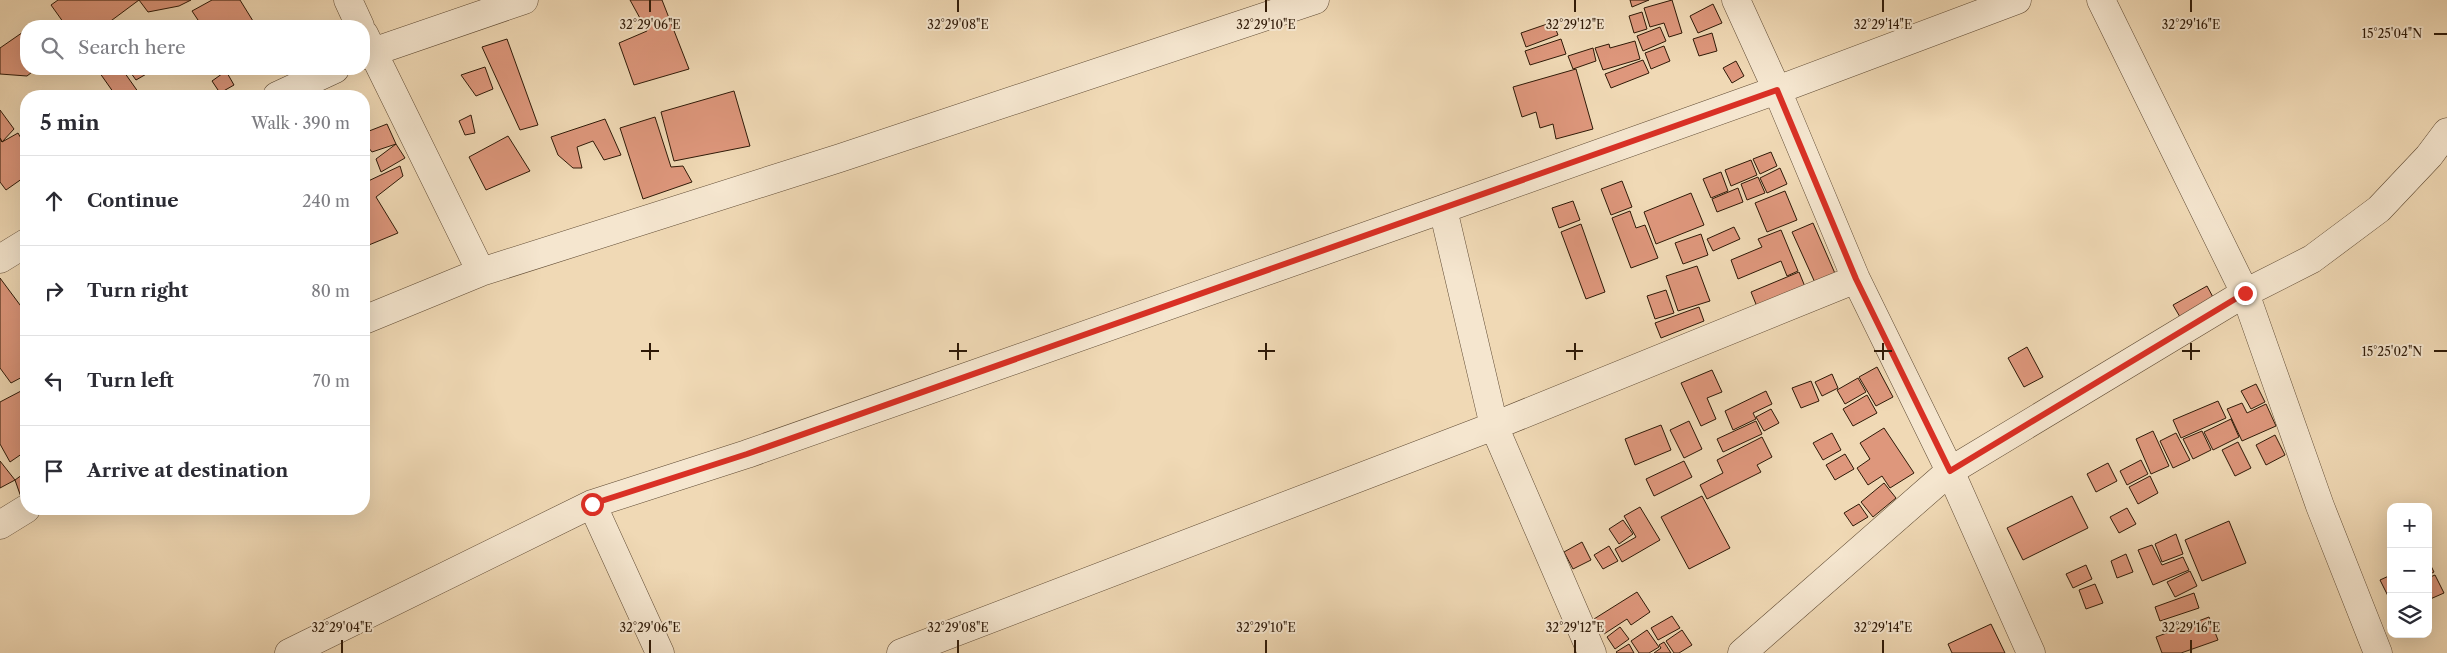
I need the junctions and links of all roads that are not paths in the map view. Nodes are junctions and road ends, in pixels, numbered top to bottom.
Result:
1 (348, 0) edge
2 (524, 0) edge
3 (1315, 0) edge
4 (1736, 0) edge
5 (2017, 0) edge
6 (2101, 0) edge
7 (357, 20) edge
8 (370, 46) edge
9 (370, 55) edge
10 (322, 75) edge
11 (290, 90) edge
12 (1777, 90) junction
13 (2447, 132) edge
14 (1443, 209) junction
15 (20, 247) edge
16 (0, 260) edge
17 (481, 272) junction
18 (1856, 279) junction
19 (2245, 293) junction
20 (370, 318) edge
21 (1494, 426) junction
22 (1950, 471) junction
23 (592, 504) junction
24 (20, 513) edge
25 (0, 525) edge
26 (288, 653) edge
27 (660, 653) edge
28 (900, 653) edge
29 (1592, 653) edge
30 (1742, 653) edge
31 (2031, 653) edge
32 (2378, 653) edge

1 - 7 street
2 - 8 street
3 - 17 street
4 - 12 street
5 - 12 street
6 - 19 street
9 - 17 street
10 - 11 street
12 - 14 street
12 - 18 street
13 - 19 street
14 - 21 street
14 - 23 street
15 - 16 street
17 - 20 street
18 - 21 street
18 - 22 street
19 - 22 street
19 - 32 street
21 - 28 street
21 - 29 street
22 - 30 street
22 - 31 street
23 - 26 street
23 - 27 street
24 - 25 street

